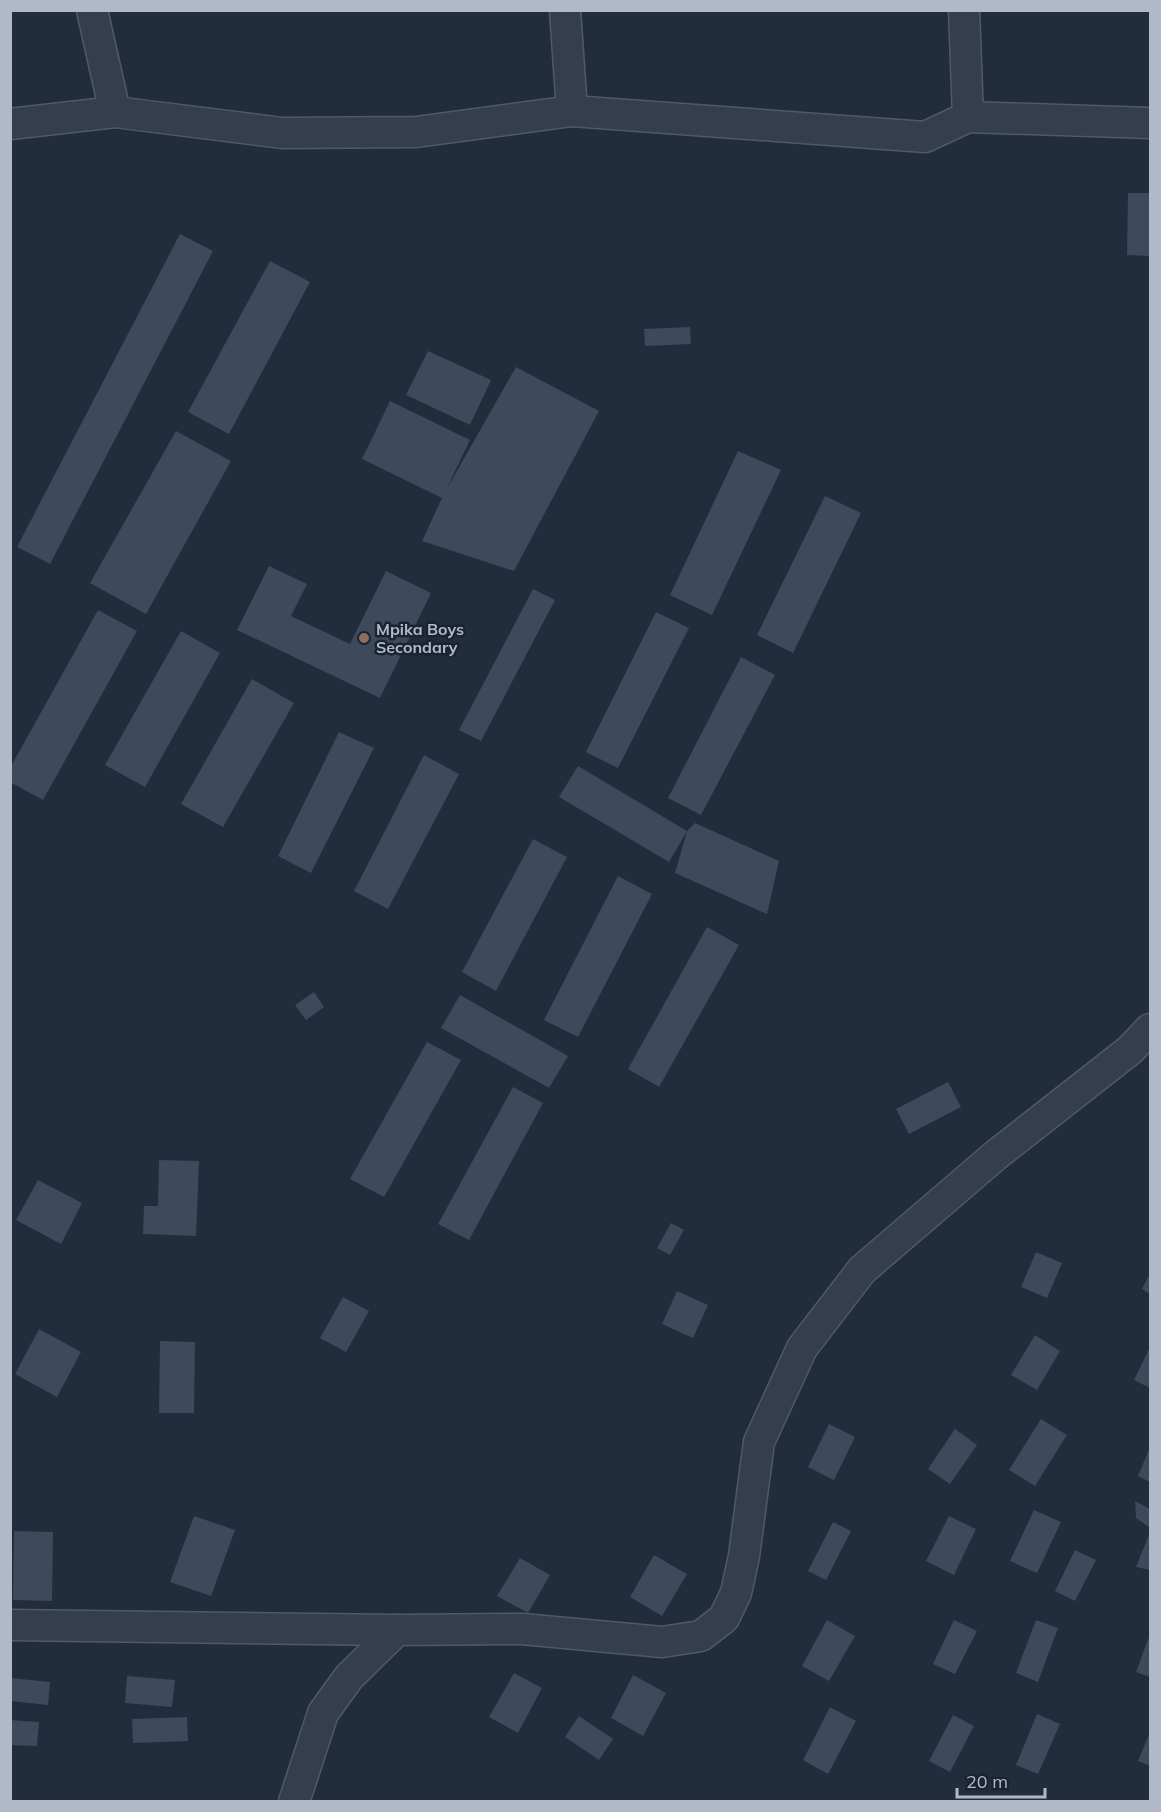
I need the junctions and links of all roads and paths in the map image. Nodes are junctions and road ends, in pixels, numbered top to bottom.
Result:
1 (92, 10) edge
2 (566, 10) edge
3 (964, 10) edge
4 (572, 111) junction
5 (115, 112) junction
6 (968, 117) junction
7 (1150, 123) edge
8 (10, 124) edge
9 (1150, 1029) edge
10 (10, 1625) edge
11 (397, 1630) junction
12 (294, 1802) edge

1 - 5 street
2 - 4 street
3 - 6 street
4 - 5 street
4 - 6 street
5 - 8 street
6 - 7 street
9 - 11 street
10 - 11 street
11 - 12 street

